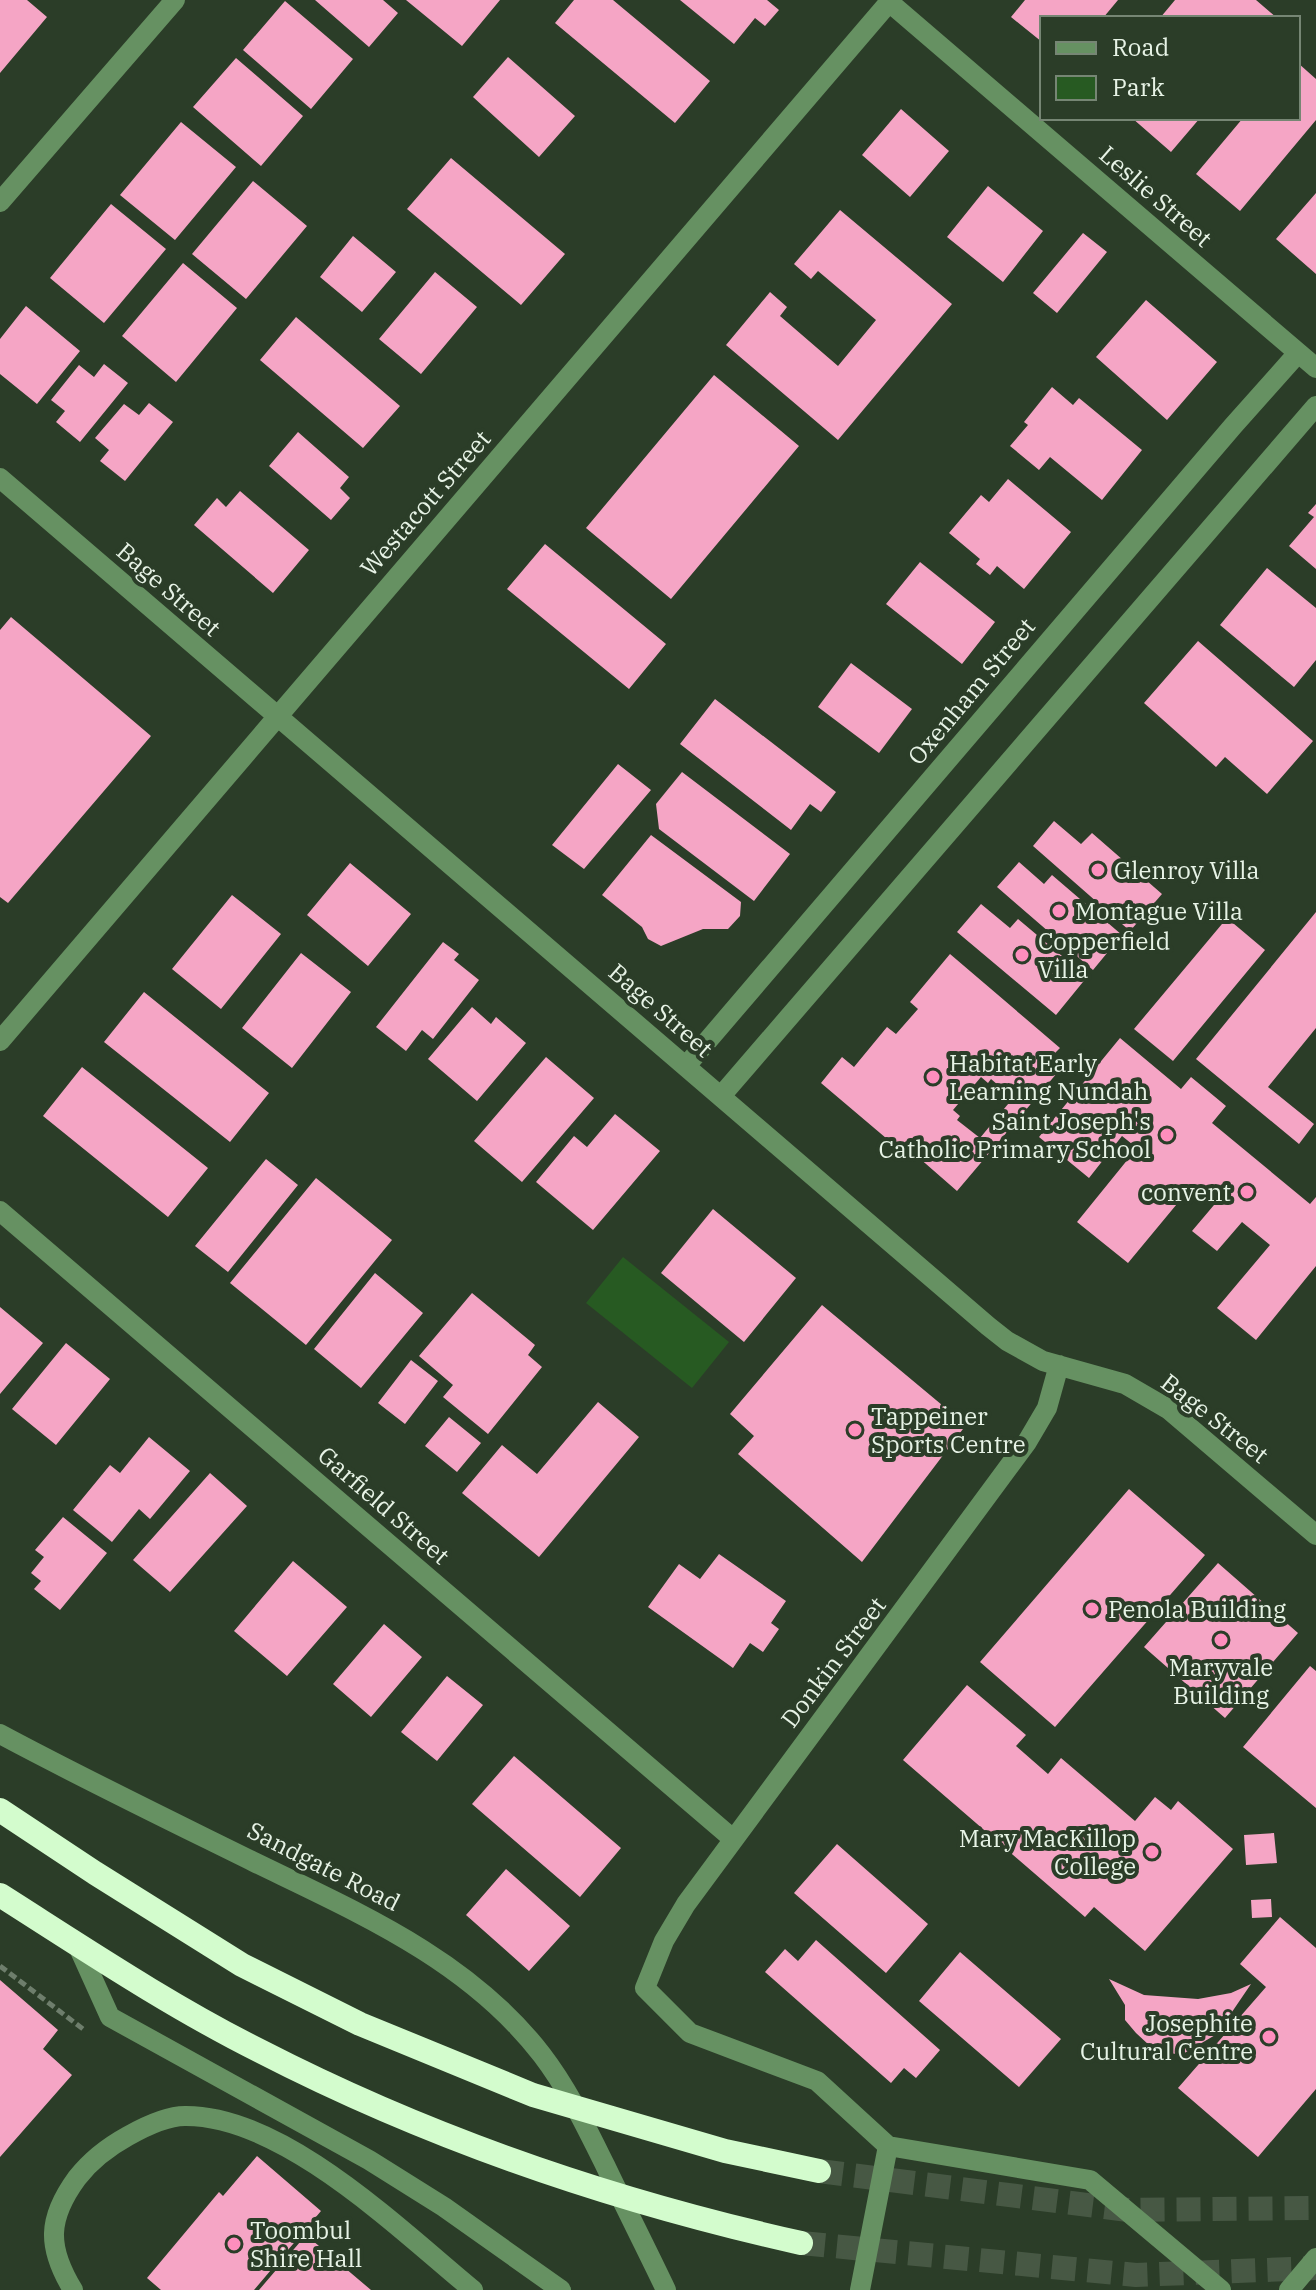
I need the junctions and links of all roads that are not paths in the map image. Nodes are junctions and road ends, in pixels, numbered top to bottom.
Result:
1 (175, 0) edge
2 (890, 1) edge
3 (0, 202) edge
4 (1298, 353) junction
5 (1316, 368) edge
6 (1316, 406) edge
7 (0, 478) edge
8 (276, 716) junction
9 (0, 1041) edge
10 (686, 1066) junction
11 (721, 1096) junction
12 (0, 1211) edge
13 (1059, 1365) junction
14 (1316, 1535) edge
15 (0, 1734) edge
16 (0, 1810) edge
17 (733, 1839) junction
18 (0, 1895) edge
19 (77, 1944) junction
20 (888, 2146) junction
21 (819, 2171) tunnel mouth
22 (801, 2243) tunnel mouth
23 (1316, 2258) edge
24 (664, 2284) edge
25 (73, 2290) edge
26 (473, 2290) edge
27 (561, 2290) edge
28 (860, 2290) edge
29 (1221, 2290) edge
30 (1289, 2290) edge

1 - 3 street
2 - 4 street, Leslie Street
2 - 8 street, Westacott Street
4 - 5 street, Leslie Street
4 - 10 street, Oxenham Street
6 - 11 street
7 - 8 street, Bage Street
8 - 9 street, Westacott Street
8 - 10 street, Bage Street
10 - 11 street, Bage Street
11 - 13 street, Bage Street
12 - 17 street, Garfield Street
13 - 14 street, Bage Street
13 - 17 street, Donkin Street
15 - 24 street, Sandgate Road
16 - 21 highway
17 - 20 street, Donkin Street
18 - 19 highway
19 - 22 highway
19 - 27 street
20 - 28 street
20 - 29 street
23 - 30 street
25 - 26 street

